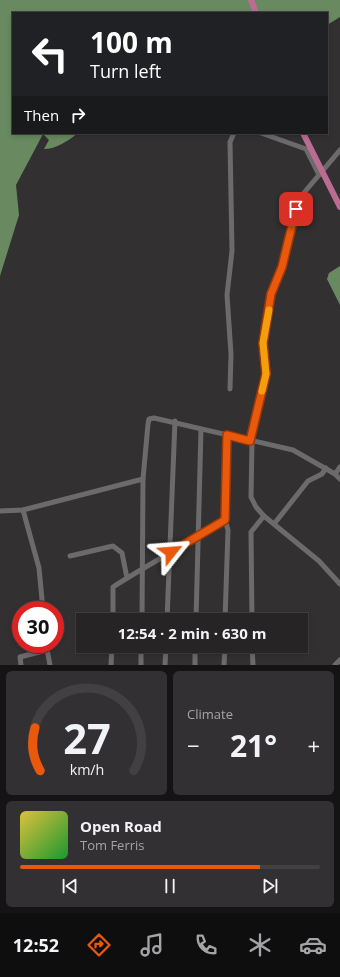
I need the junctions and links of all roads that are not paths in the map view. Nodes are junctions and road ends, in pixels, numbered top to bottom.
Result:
1 (251, 0) edge
2 (256, 12) edge
3 (234, 134) edge
4 (264, 134) edge
5 (304, 134) edge
6 (340, 150) edge
7 (319, 175) junction
8 (340, 207) edge
9 (230, 389) dead end
10 (175, 421) junction
11 (201, 429) junction
12 (227, 435) junction
13 (251, 442) junction
14 (340, 467) edge
15 (326, 468) junction
16 (335, 474) junction
17 (143, 479) junction
18 (340, 479) edge
19 (22, 510) junction
20 (0, 511) edge
21 (264, 516) junction
22 (225, 520) junction
23 (274, 524) junction
24 (198, 538) junction
25 (171, 552) junction
26 (70, 556) dead end
27 (143, 568) junction
28 (127, 578) junction
29 (340, 584) edge
30 (42, 601) edge
31 (113, 613) edge
32 (142, 613) edge
33 (168, 613) edge
34 (196, 613) edge
35 (225, 613) edge
36 (252, 613) edge
37 (31, 653) edge
38 (48, 653) edge
39 (112, 653) edge
40 (141, 653) edge
41 (166, 653) edge
42 (195, 653) edge
43 (225, 653) edge
44 (252, 653) edge
45 (340, 660) edge
46 (21, 665) edge
47 (50, 665) edge
48 (111, 665) edge
49 (140, 665) edge
50 (165, 665) edge
51 (195, 665) edge
52 (224, 665) edge
53 (253, 665) edge
54 (335, 665) edge

1 - 2 main road
3 - 9 street
4 - 7 street
5 - 8 main road
6 - 7 street
7 - 13 street
10 - 11 street
10 - 17 street
10 - 25 street
11 - 12 street
11 - 24 street
12 - 13 street
12 - 22 street
13 - 15 street
13 - 21 street
14 - 16 street
15 - 16 street
15 - 23 street
16 - 18 street
17 - 19 street
17 - 27 street
19 - 20 street
19 - 30 street
21 - 23 street
21 - 36 street
22 - 24 street
22 - 35 street
23 - 29 street
24 - 25 street
24 - 34 street
25 - 27 street
25 - 33 street
26 - 28 street
27 - 28 street
27 - 32 street
28 - 31 street
37 - 46 street
38 - 47 street
39 - 48 street
40 - 49 street
41 - 50 street
42 - 51 street
43 - 52 street
44 - 53 street
45 - 54 street

